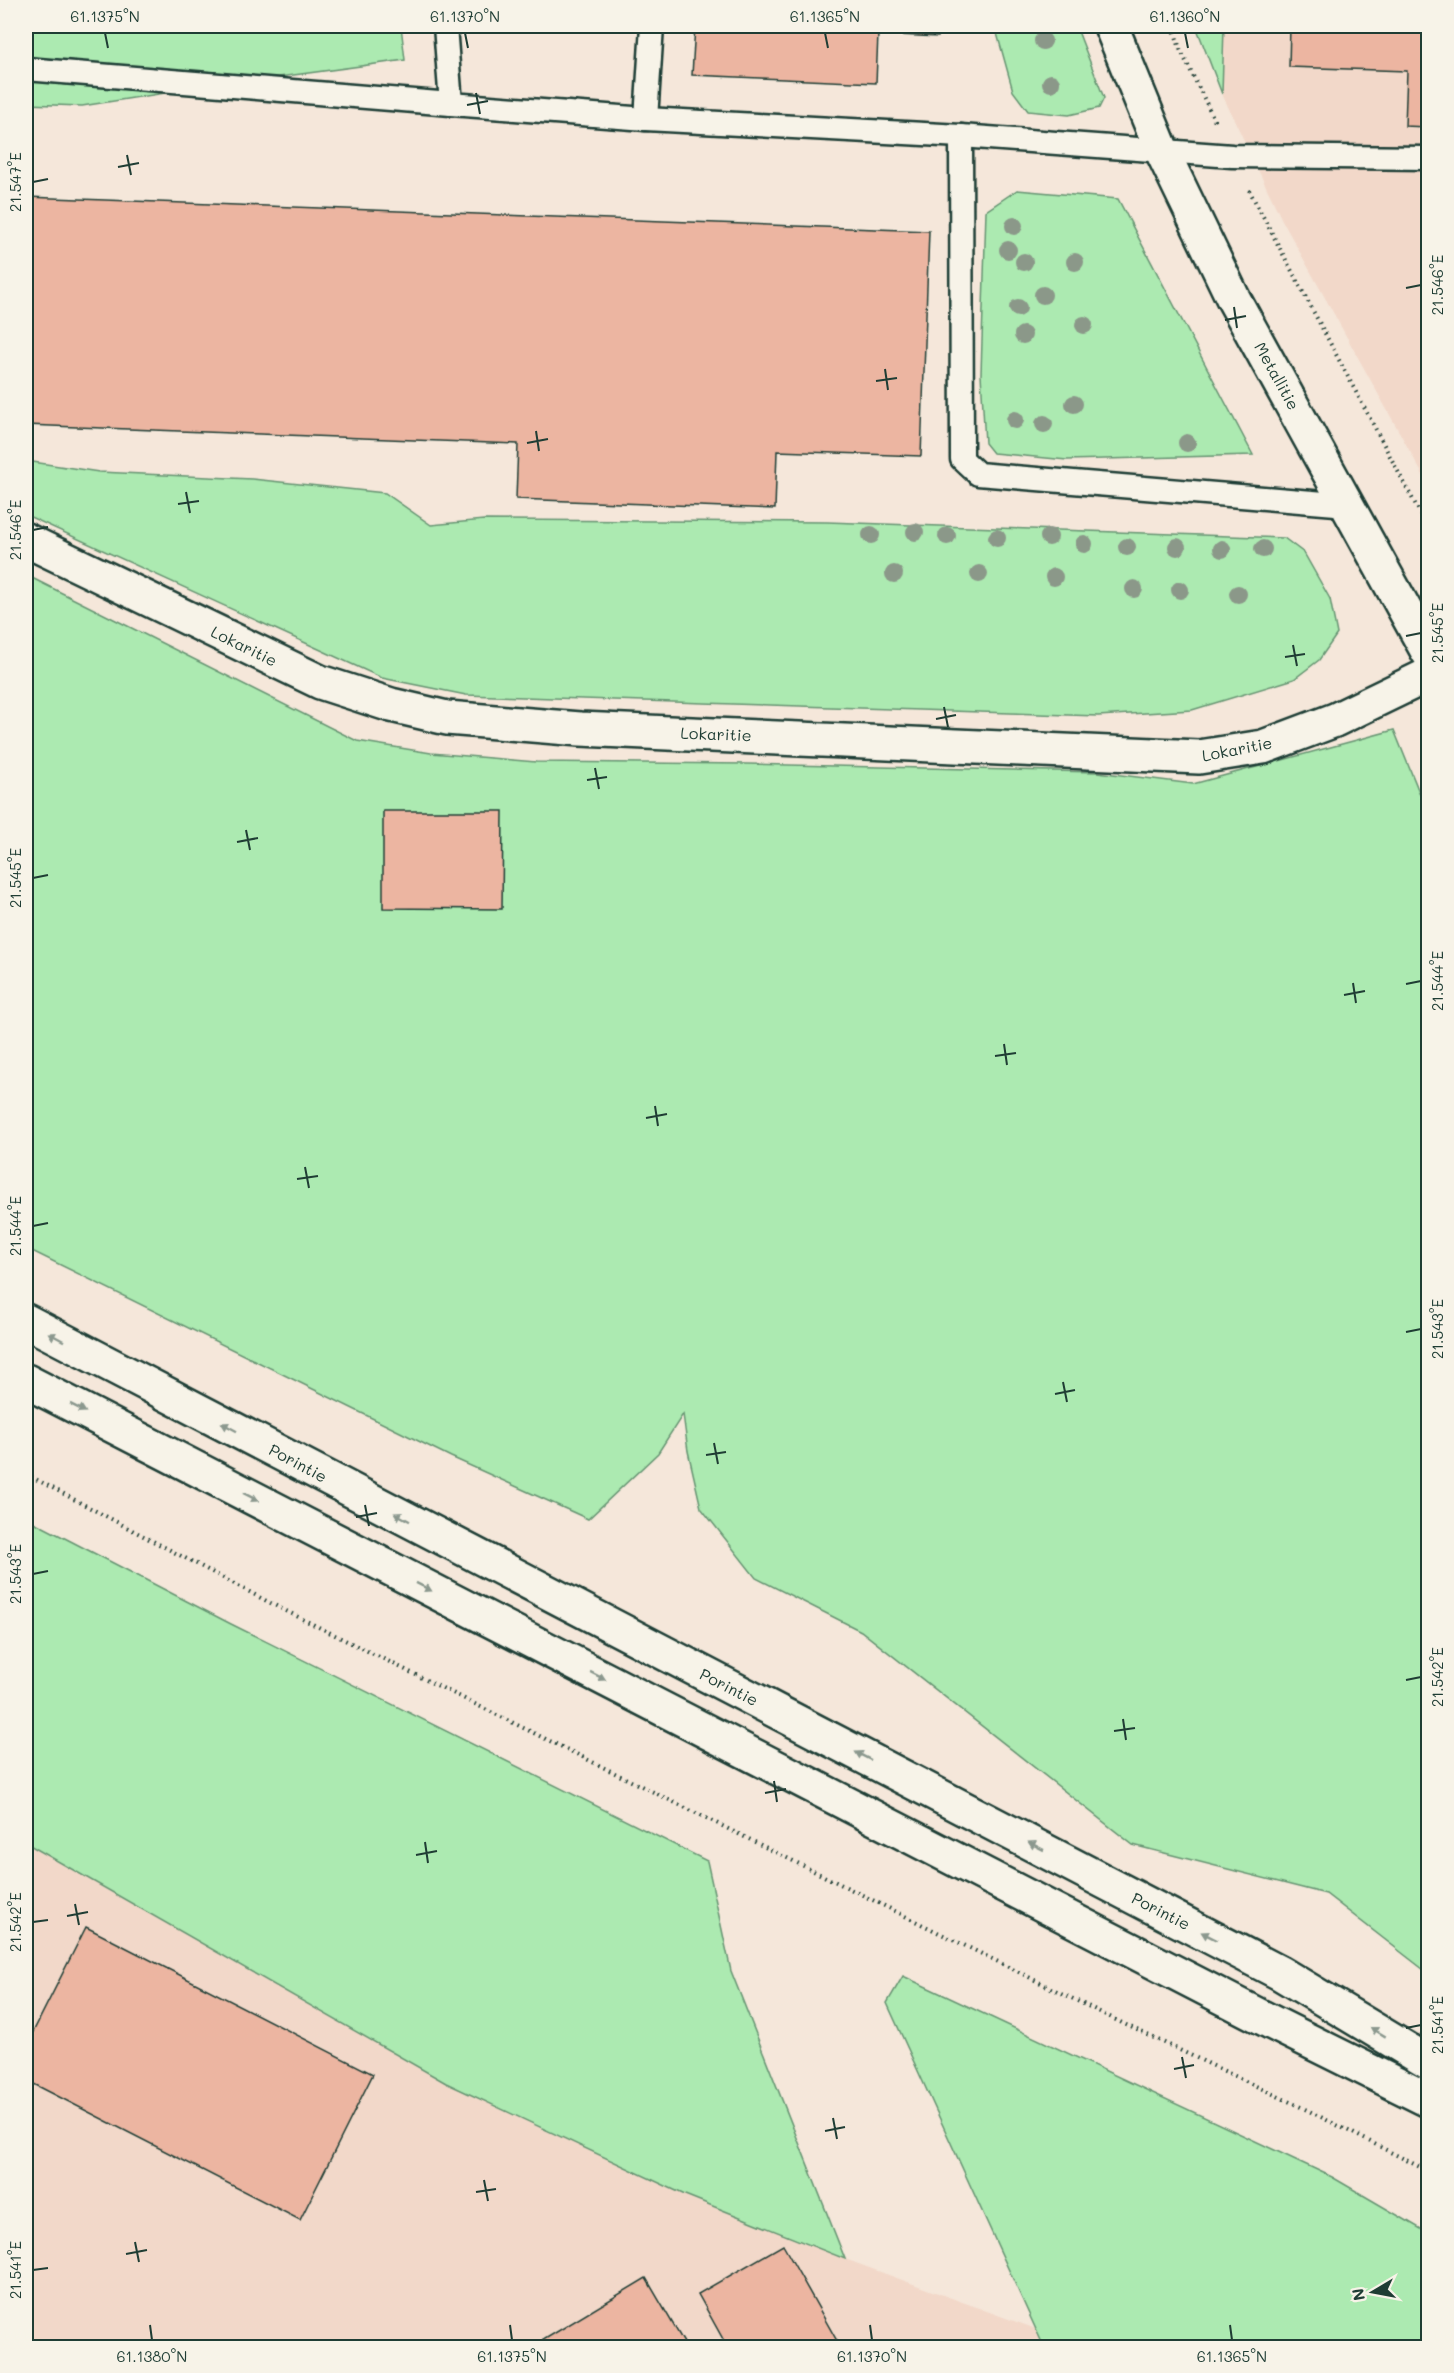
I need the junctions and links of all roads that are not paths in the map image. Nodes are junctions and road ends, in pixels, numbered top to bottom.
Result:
1 (445, 26) edge
2 (652, 26) edge
3 (1111, 26) edge
4 (26, 69) edge
5 (451, 104) junction
6 (646, 119) junction
7 (961, 136) junction
8 (1161, 151) junction
9 (1428, 158) edge
10 (1348, 505) junction
11 (26, 540) edge
12 (1428, 652) edge
13 (1428, 675) edge
14 (26, 1321) edge
15 (26, 1381) edge
16 (1428, 2062) edge
17 (1428, 2100) edge

1 - 5 lane
2 - 6 lane
3 - 8 main road, Metallitie
4 - 5 lane
5 - 6 lane
6 - 7 lane
7 - 8 lane
7 - 10 lane
8 - 9 lane
8 - 10 main road, Metallitie
10 - 12 main road, Metallitie
11 - 13 main road, Lokaritie
16 -> 14 main road, Porintie
15 -> 17 main road

